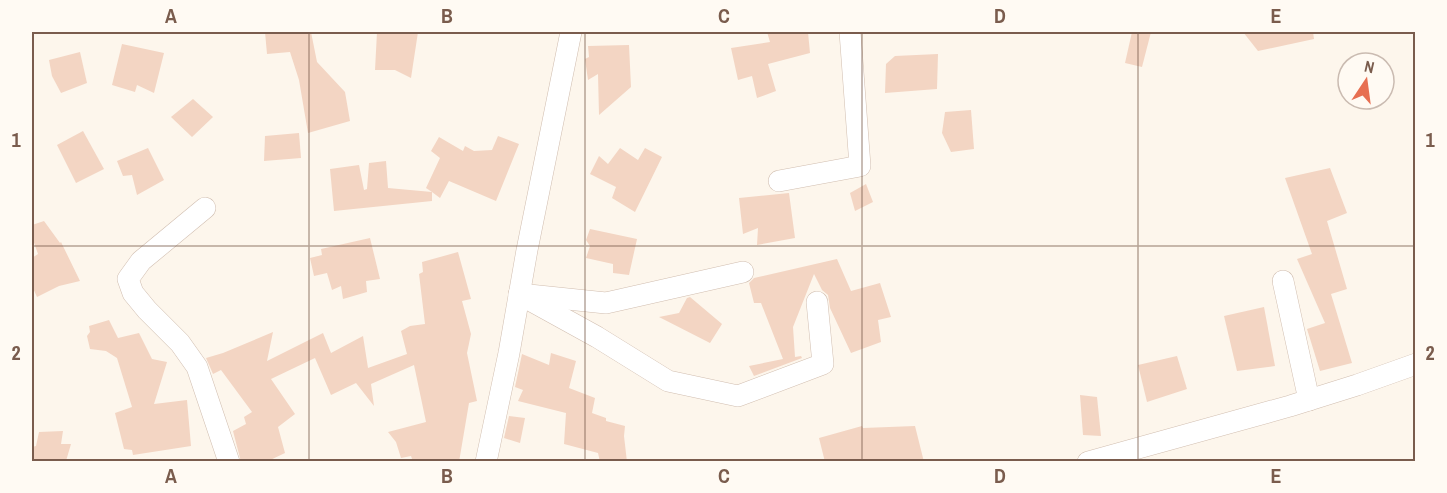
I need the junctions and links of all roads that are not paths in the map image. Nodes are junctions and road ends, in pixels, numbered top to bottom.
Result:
1 (570, 32) edge
2 (850, 32) edge
3 (779, 181) dead end
4 (205, 208) dead end
5 (743, 272) dead end
6 (1283, 281) dead end
7 (519, 294) junction
8 (817, 302) dead end
9 (1416, 364) edge
10 (1309, 400) junction
11 (229, 462) edge
12 (486, 462) edge
13 (1088, 462) edge

1 - 7 street
2 - 3 street
4 - 11 street
5 - 7 street
6 - 10 street
7 - 8 street
7 - 12 street
9 - 10 street
10 - 13 street

